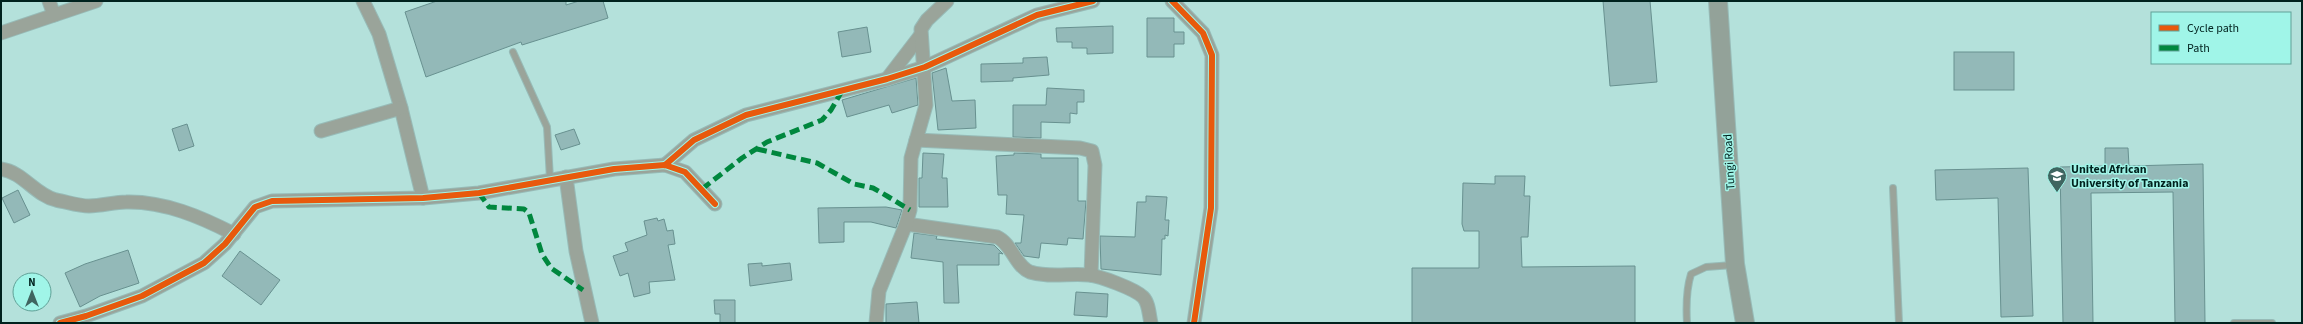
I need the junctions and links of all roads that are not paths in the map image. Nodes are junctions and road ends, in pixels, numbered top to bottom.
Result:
1 (49, 1) edge
2 (96, 1) edge
3 (363, 1) edge
4 (947, 1) edge
5 (1093, 1) edge
6 (1172, 1) edge
7 (1718, 1) edge
8 (54, 15) junction
9 (1, 33) edge
10 (920, 36) junction
11 (513, 52) dead end
12 (925, 67) junction
13 (887, 79) junction
14 (401, 108) junction
15 (321, 131) dead end
16 (916, 140) junction
17 (665, 165) junction
18 (1, 169) edge
19 (566, 177) junction
20 (550, 179) junction
21 (1893, 188) dead end
22 (423, 198) junction
23 (715, 204) dead end
24 (906, 224) junction
25 (234, 234) junction
26 (1735, 264) junction
27 (1090, 275) junction
28 (60, 323) edge
29 (592, 323) edge
30 (876, 323) edge
31 (1151, 323) edge
32 (1194, 323) edge
33 (1687, 323) edge
34 (1745, 323) edge
35 (1898, 323) edge
36 (2234, 323) edge
37 (2272, 323) edge

1 - 8 street
2 - 8 street
3 - 14 street
4 - 10 street
5 - 12 street
6 - 32 street
7 - 26 main road, Tungi Road
8 - 9 street
10 - 12 street
10 - 13 street
11 - 20 lane
12 - 13 street
12 - 16 street
13 - 17 street
14 - 15 street
14 - 22 street
16 - 24 street
16 - 27 street
17 - 19 street
17 - 23 street
18 - 25 street
19 - 20 street
19 - 29 street
20 - 22 street
21 - 35 lane
22 - 25 street
24 - 27 street
24 - 30 street
25 - 28 street
26 - 33 lane
26 - 34 main road, Tungi Road
27 - 31 street
36 - 37 lane

